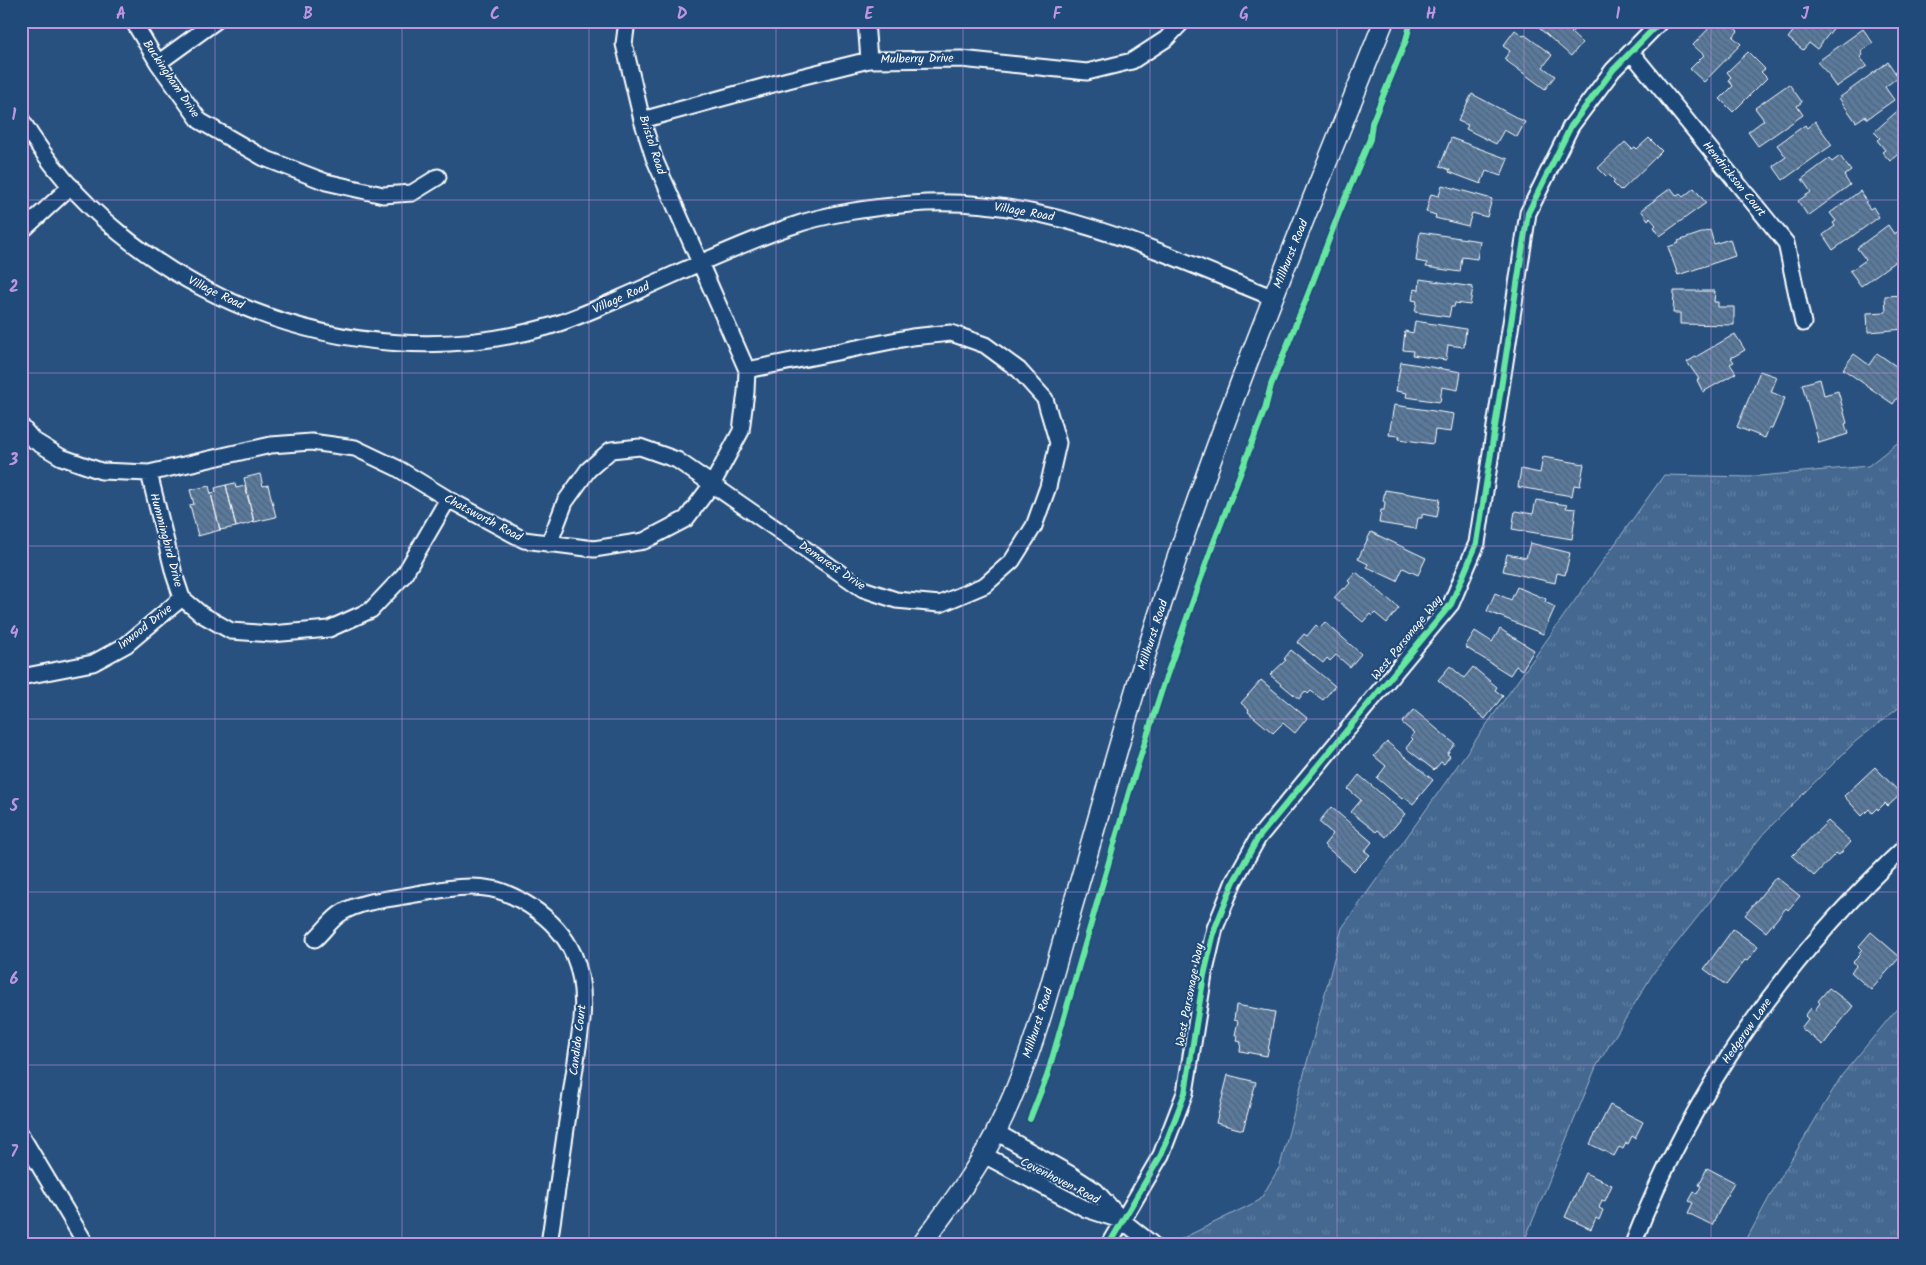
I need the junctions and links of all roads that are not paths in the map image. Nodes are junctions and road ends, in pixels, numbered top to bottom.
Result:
1 (133, 21) edge
2 (216, 21) edge
3 (627, 21) edge
4 (866, 21) edge
5 (1183, 21) edge
6 (1384, 21) edge
7 (1661, 21) edge
8 (1631, 52) junction
9 (869, 60) junction
10 (158, 62) junction
11 (21, 119) edge
12 (642, 120) junction
13 (438, 177) dead end
14 (71, 186) junction
15 (21, 232) edge
16 (699, 264) junction
17 (1274, 298) junction
18 (1803, 324) dead end
19 (747, 370) junction
20 (21, 426) edge
21 (149, 473) junction
22 (712, 483) junction
23 (448, 499) junction
24 (549, 544) junction
25 (182, 598) junction
26 (21, 677) edge
27 (1905, 847) edge
28 (315, 939) dead end
29 (996, 1132) junction
30 (21, 1135) edge
31 (984, 1155) junction
32 (1123, 1221) junction
33 (86, 1244) edge
34 (549, 1244) edge
35 (922, 1244) edge
36 (1109, 1244) edge
37 (1152, 1244) edge
38 (1633, 1244) edge

1 - 10 street, Buckingham Drive
2 - 10 street
3 - 12 street, Bristol Road
4 - 9 street
5 - 9 street, Mulberry Drive
6 - 17 street, Millhurst Road
7 - 8 street, West Parsonage Way
8 - 18 street, Hendrickson Court
8 - 32 street, West Parsonage Way
9 - 12 street, Mulberry Drive
10 - 13 street, Buckingham Drive
11 - 14 street, Village Road
12 - 16 street, Bristol Road
14 - 15 street
14 - 16 street, Village Road
16 - 17 street, Village Road
16 - 19 street, Chatsworth Road
17 - 29 street, Millhurst Road
19 - 22 street, Chatsworth Road
19 - 22 street, Demarest Drive
20 - 21 street, Chatsworth Road
21 - 23 street, Chatsworth Road
21 - 25 street, Hummingbird Drive
22 - 24 street, Chatsworth Road
22 - 24 street, Demarest Drive
23 - 24 street, Chatsworth Road
23 - 25 street, Hummingbird Drive
25 - 26 street, Inwood Drive
27 - 38 street, Hedgerow Lane
28 - 34 street, Candido Court
29 - 31 street, Millhurst Road
29 - 32 street, Covenhoven Road
30 - 33 street
31 - 32 street, Covenhoven Road
31 - 35 street, Millhurst Road
32 - 36 street, West Parsonage Way
32 - 37 street, Covenhoven Road

